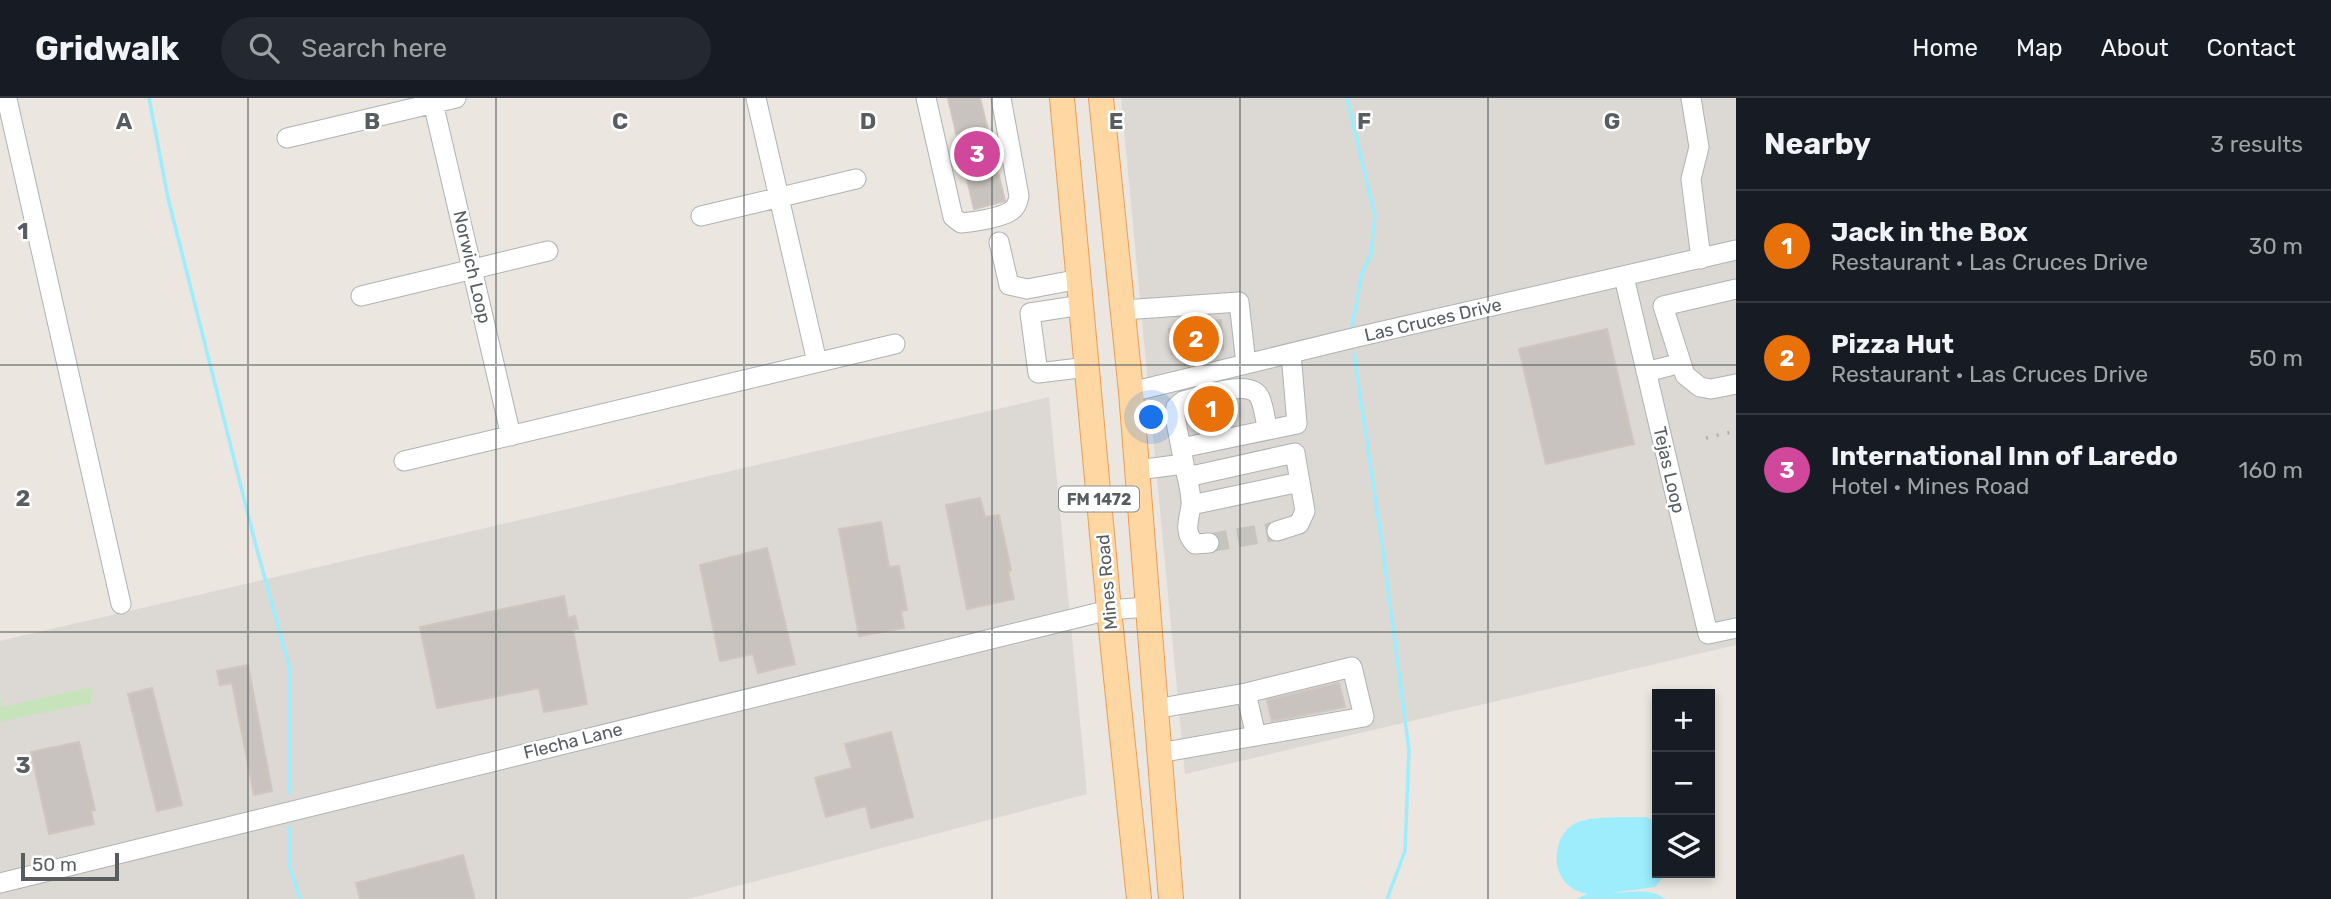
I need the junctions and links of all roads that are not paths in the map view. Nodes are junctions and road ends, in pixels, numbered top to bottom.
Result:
1 (456, 98) edge
2 (757, 98) edge
3 (926, 98) edge
4 (1001, 98) edge
5 (1062, 98) edge
6 (1101, 98) edge
7 (1691, 98) edge
8 (6, 99) edge
9 (433, 101) edge
10 (287, 138) dead end
11 (856, 179) dead end
12 (779, 198) junction
13 (701, 216) dead end
14 (999, 242) dead end
15 (1736, 250) edge
16 (548, 251) dead end
17 (1701, 258) junction
18 (472, 269) junction
19 (1624, 277) junction
20 (1080, 279) junction
21 (1736, 289) edge
22 (360, 296) dead end
23 (1082, 305) junction
24 (1663, 306) junction
25 (1123, 310) junction
26 (1633, 315) junction
27 (895, 344) dead end
28 (1291, 353) junction
29 (817, 362) junction
30 (1088, 363) junction
31 (1681, 363) junction
32 (1246, 364) junction
33 (1646, 372) junction
34 (1736, 384) edge
35 (1131, 392) junction
36 (1297, 424) junction
37 (1268, 430) junction
38 (511, 436) junction
39 (1294, 453) junction
40 (404, 461) dead end
41 (1184, 463) junction
42 (1137, 470) junction
43 (1300, 482) junction
44 (1191, 505) junction
45 (1277, 531) tunnel mouth
46 (1209, 543) dead end
47 (121, 604) dead end
48 (1147, 607) junction
49 (1109, 610) junction
50 (1736, 628) edge
51 (1246, 693) junction
52 (1155, 709) junction
53 (1256, 736) junction
54 (1158, 753) junction
55 (0, 883) edge
56 (1139, 899) edge
57 (1171, 899) edge

1 - 9 street
2 - 12 street
3 - 4 street
5 - 20 main road, Mines Road / FM 1472
6 - 25 main road, FM 1472
7 - 17 street
8 - 47 street
9 - 10 street
9 - 18 street, Norwich Loop
11 - 12 street
12 - 13 street
12 - 29 street
14 - 20 street
15 - 17 street, Las Cruces Drive
16 - 18 street
17 - 19 street, Las Cruces Drive
18 - 22 street
18 - 38 street, Norwich Loop
19 - 26 street, Tejas Loop
19 - 28 street, Las Cruces Drive
20 - 23 main road, Mines Road / FM 1472
21 - 24 street
23 - 30 main road, Mines Road / FM 1472
23 - 30 street
24 - 26 street
24 - 31 street
25 - 32 street
25 - 35 main road, FM 1472
26 - 33 street, Tejas Loop
27 - 29 street
28 - 32 street, Las Cruces Drive
28 - 36 street
29 - 38 street
30 - 35 main road
30 - 49 main road, Mines Road / FM 1472
31 - 33 street
31 - 34 street
32 - 35 street, Las Cruces Drive
33 - 50 street, Tejas Loop
35 - 42 main road, FM 1472
36 - 37 street
36 - 39 street
37 - 41 street
37 - 41 street
38 - 40 street
39 - 41 street
39 - 43 street
41 - 42 street
41 - 44 street
42 - 48 main road, FM 1472
43 - 44 street
43 - 45 street
44 - 46 street
48 - 49 street, Flecha Lane
48 - 52 main road, FM 1472
49 - 55 street, Flecha Lane
49 - 56 main road, Mines Road / FM 1472
51 - 52 street
51 - 53 street
51 - 53 street
52 - 54 main road, FM 1472
53 - 54 street
54 - 57 main road, FM 1472

